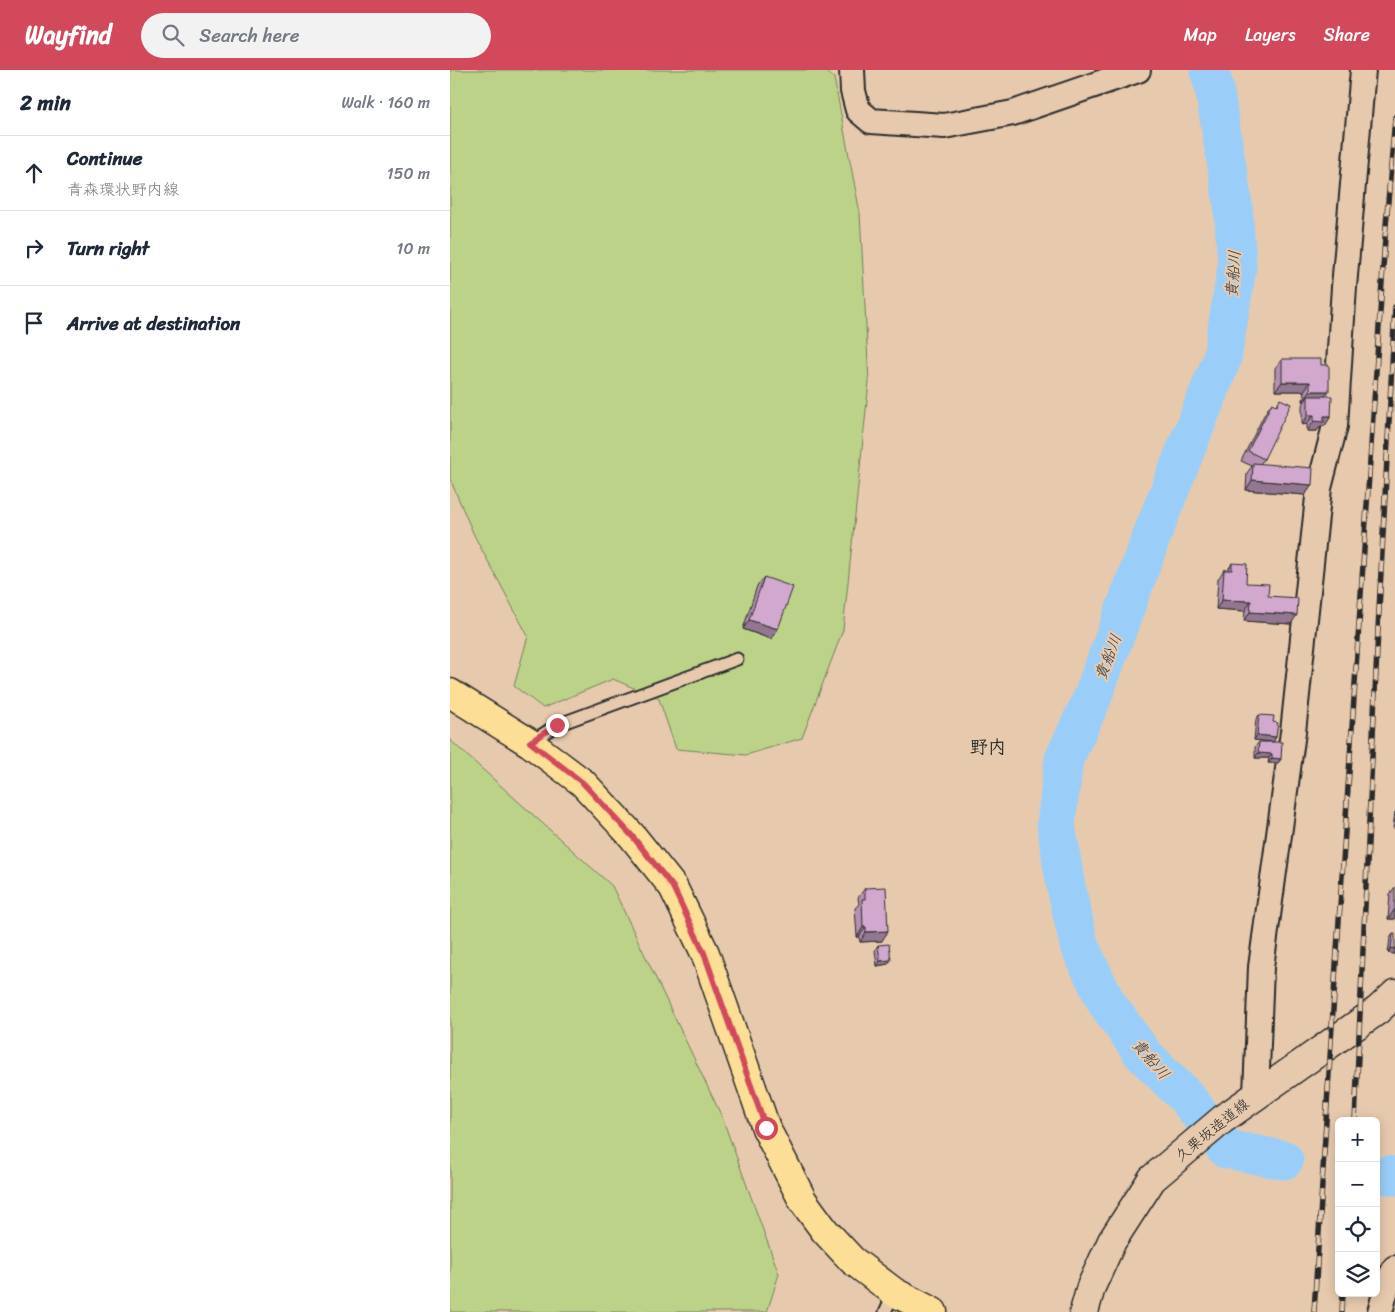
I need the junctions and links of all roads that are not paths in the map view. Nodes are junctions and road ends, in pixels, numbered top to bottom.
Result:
1 (852, 70) edge
2 (1138, 70) edge
3 (1363, 70) edge
4 (737, 659) dead end
5 (450, 694) edge
6 (530, 742) junction
7 (1395, 994) edge
8 (1256, 1095) junction
9 (1395, 1268) edge
10 (890, 1302) edge
11 (933, 1312) edge
12 (1084, 1312) edge
13 (1380, 1312) edge

1 - 2 street
3 - 8 street
4 - 6 lane
5 - 6 main road
6 - 10 main road
7 - 8 main road, 久栗坂造道線
8 - 12 main road, 久栗坂造道線
9 - 13 street
10 - 11 main road

